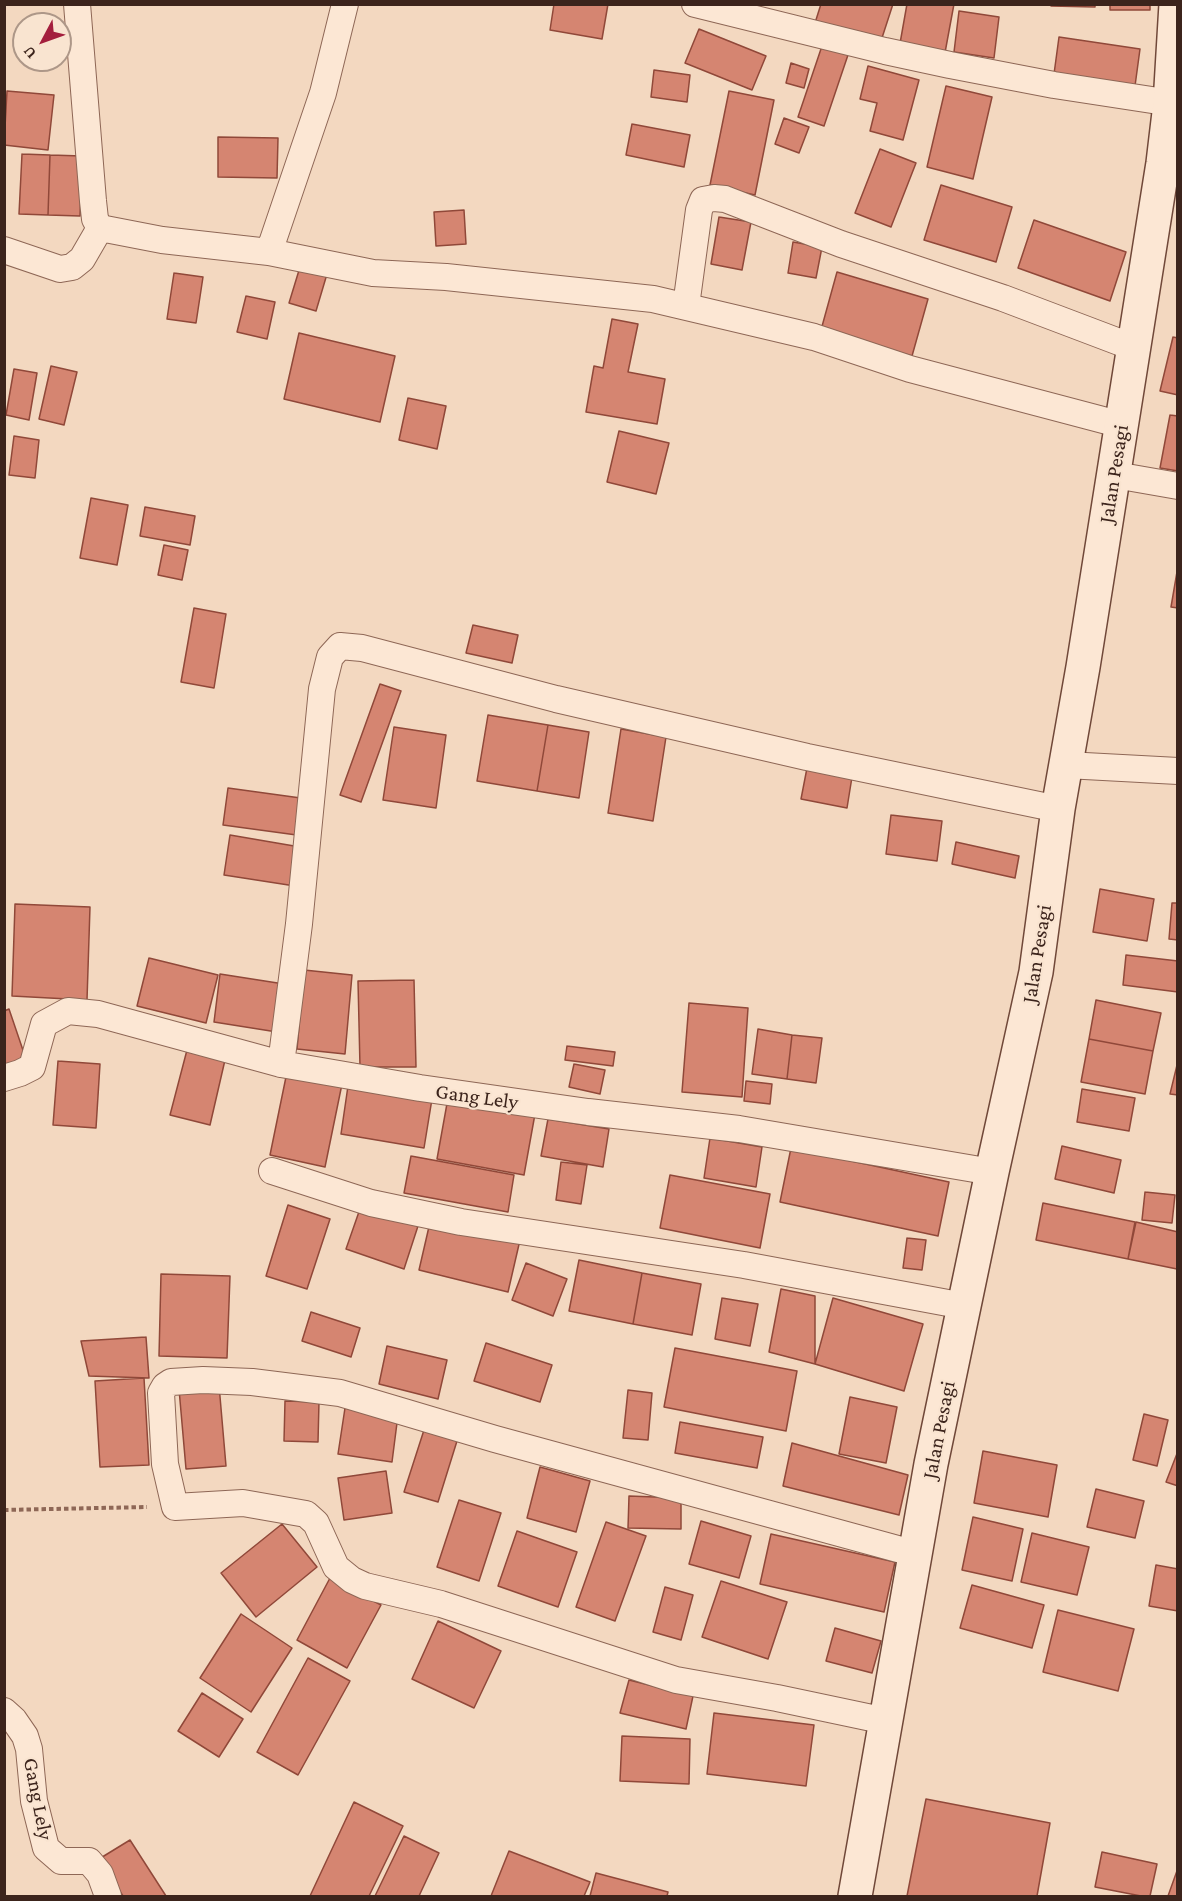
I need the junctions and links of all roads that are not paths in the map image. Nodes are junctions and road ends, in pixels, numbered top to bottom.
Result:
1 (77, 4) edge
2 (345, 4) edge
3 (695, 4) edge
4 (1176, 4) edge
5 (1174, 104) edge
6 (100, 228) junction
7 (4, 249) edge
8 (269, 252) junction
9 (686, 306) junction
10 (1135, 348) junction
11 (1122, 425) junction
12 (1114, 475) junction
13 (1178, 486) edge
14 (1066, 765) junction
15 (1178, 771) edge
16 (1058, 809) junction
17 (281, 1064) junction
18 (4, 1078) edge
19 (272, 1171) dead end
20 (992, 1172) junction
21 (964, 1306) junction
22 (916, 1554) junction
23 (4, 1711) edge
24 (886, 1721) junction
25 (108, 1896) edge
26 (855, 1896) edge

1 - 6 street
2 - 8 street
3 - 5 street
4 - 5 street, Jalan Pesagi
5 - 10 street, Jalan Pesagi
6 - 7 street
6 - 8 street
8 - 9 street
9 - 10 street
9 - 11 street
10 - 11 street, Jalan Pesagi
11 - 12 street, Jalan Pesagi
12 - 13 street
12 - 14 street, Jalan Pesagi
14 - 15 street
14 - 16 street, Jalan Pesagi
16 - 17 street
16 - 20 street, Jalan Pesagi
17 - 18 street, Gang Lely
17 - 20 street, Gang Lely
19 - 21 street
20 - 21 street, Jalan Pesagi
21 - 22 street, Jalan Pesagi
22 - 24 street, Jalan Pesagi
22 - 24 street
23 - 25 street, Gang Lely
24 - 26 street, Jalan Pesagi

